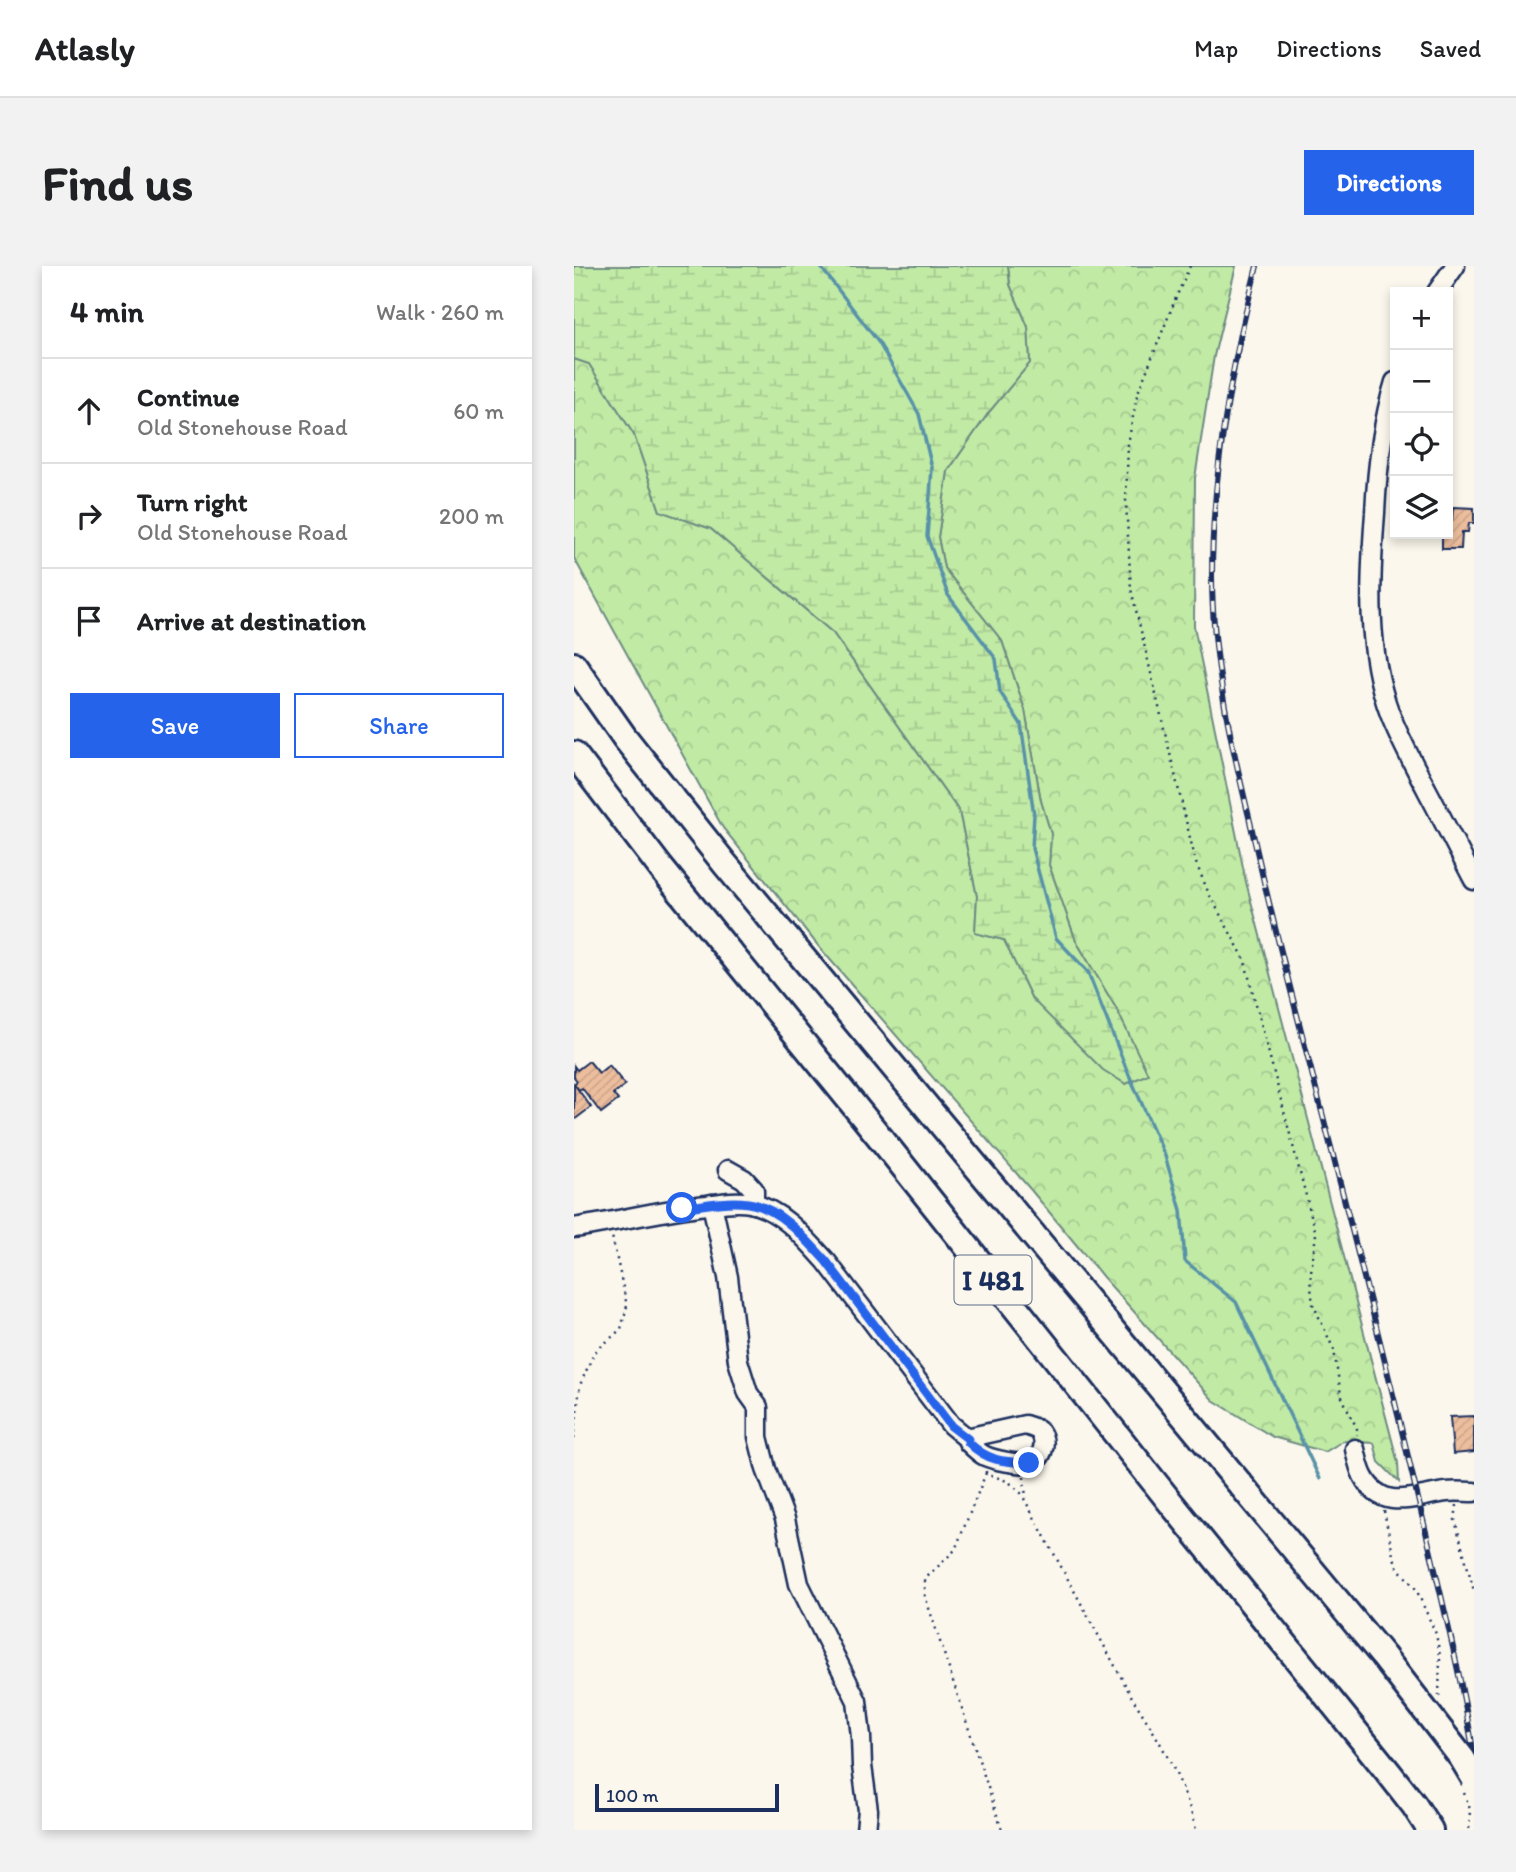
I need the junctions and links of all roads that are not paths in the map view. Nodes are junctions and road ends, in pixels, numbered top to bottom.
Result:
1 (1455, 266) edge
2 (1440, 287) edge
3 (1390, 400) edge
4 (574, 665) edge
5 (574, 754) edge
6 (1474, 880) edge
7 (728, 1170) dead end
8 (712, 1204) junction
9 (754, 1204) junction
10 (574, 1228) edge
11 (968, 1439) junction
12 (1354, 1449) road end
13 (1467, 1492) edge
14 (1469, 1785) edge
15 (866, 1830) edge
16 (1430, 1830) edge

1 - 2 street
3 - 6 street
4 - 14 highway, I 481, bridge
5 - 16 highway, I 481
7 - 9 street
8 - 9 street
8 - 10 street
8 - 15 street
9 - 11 street
11 - 11 street
12 - 13 street

